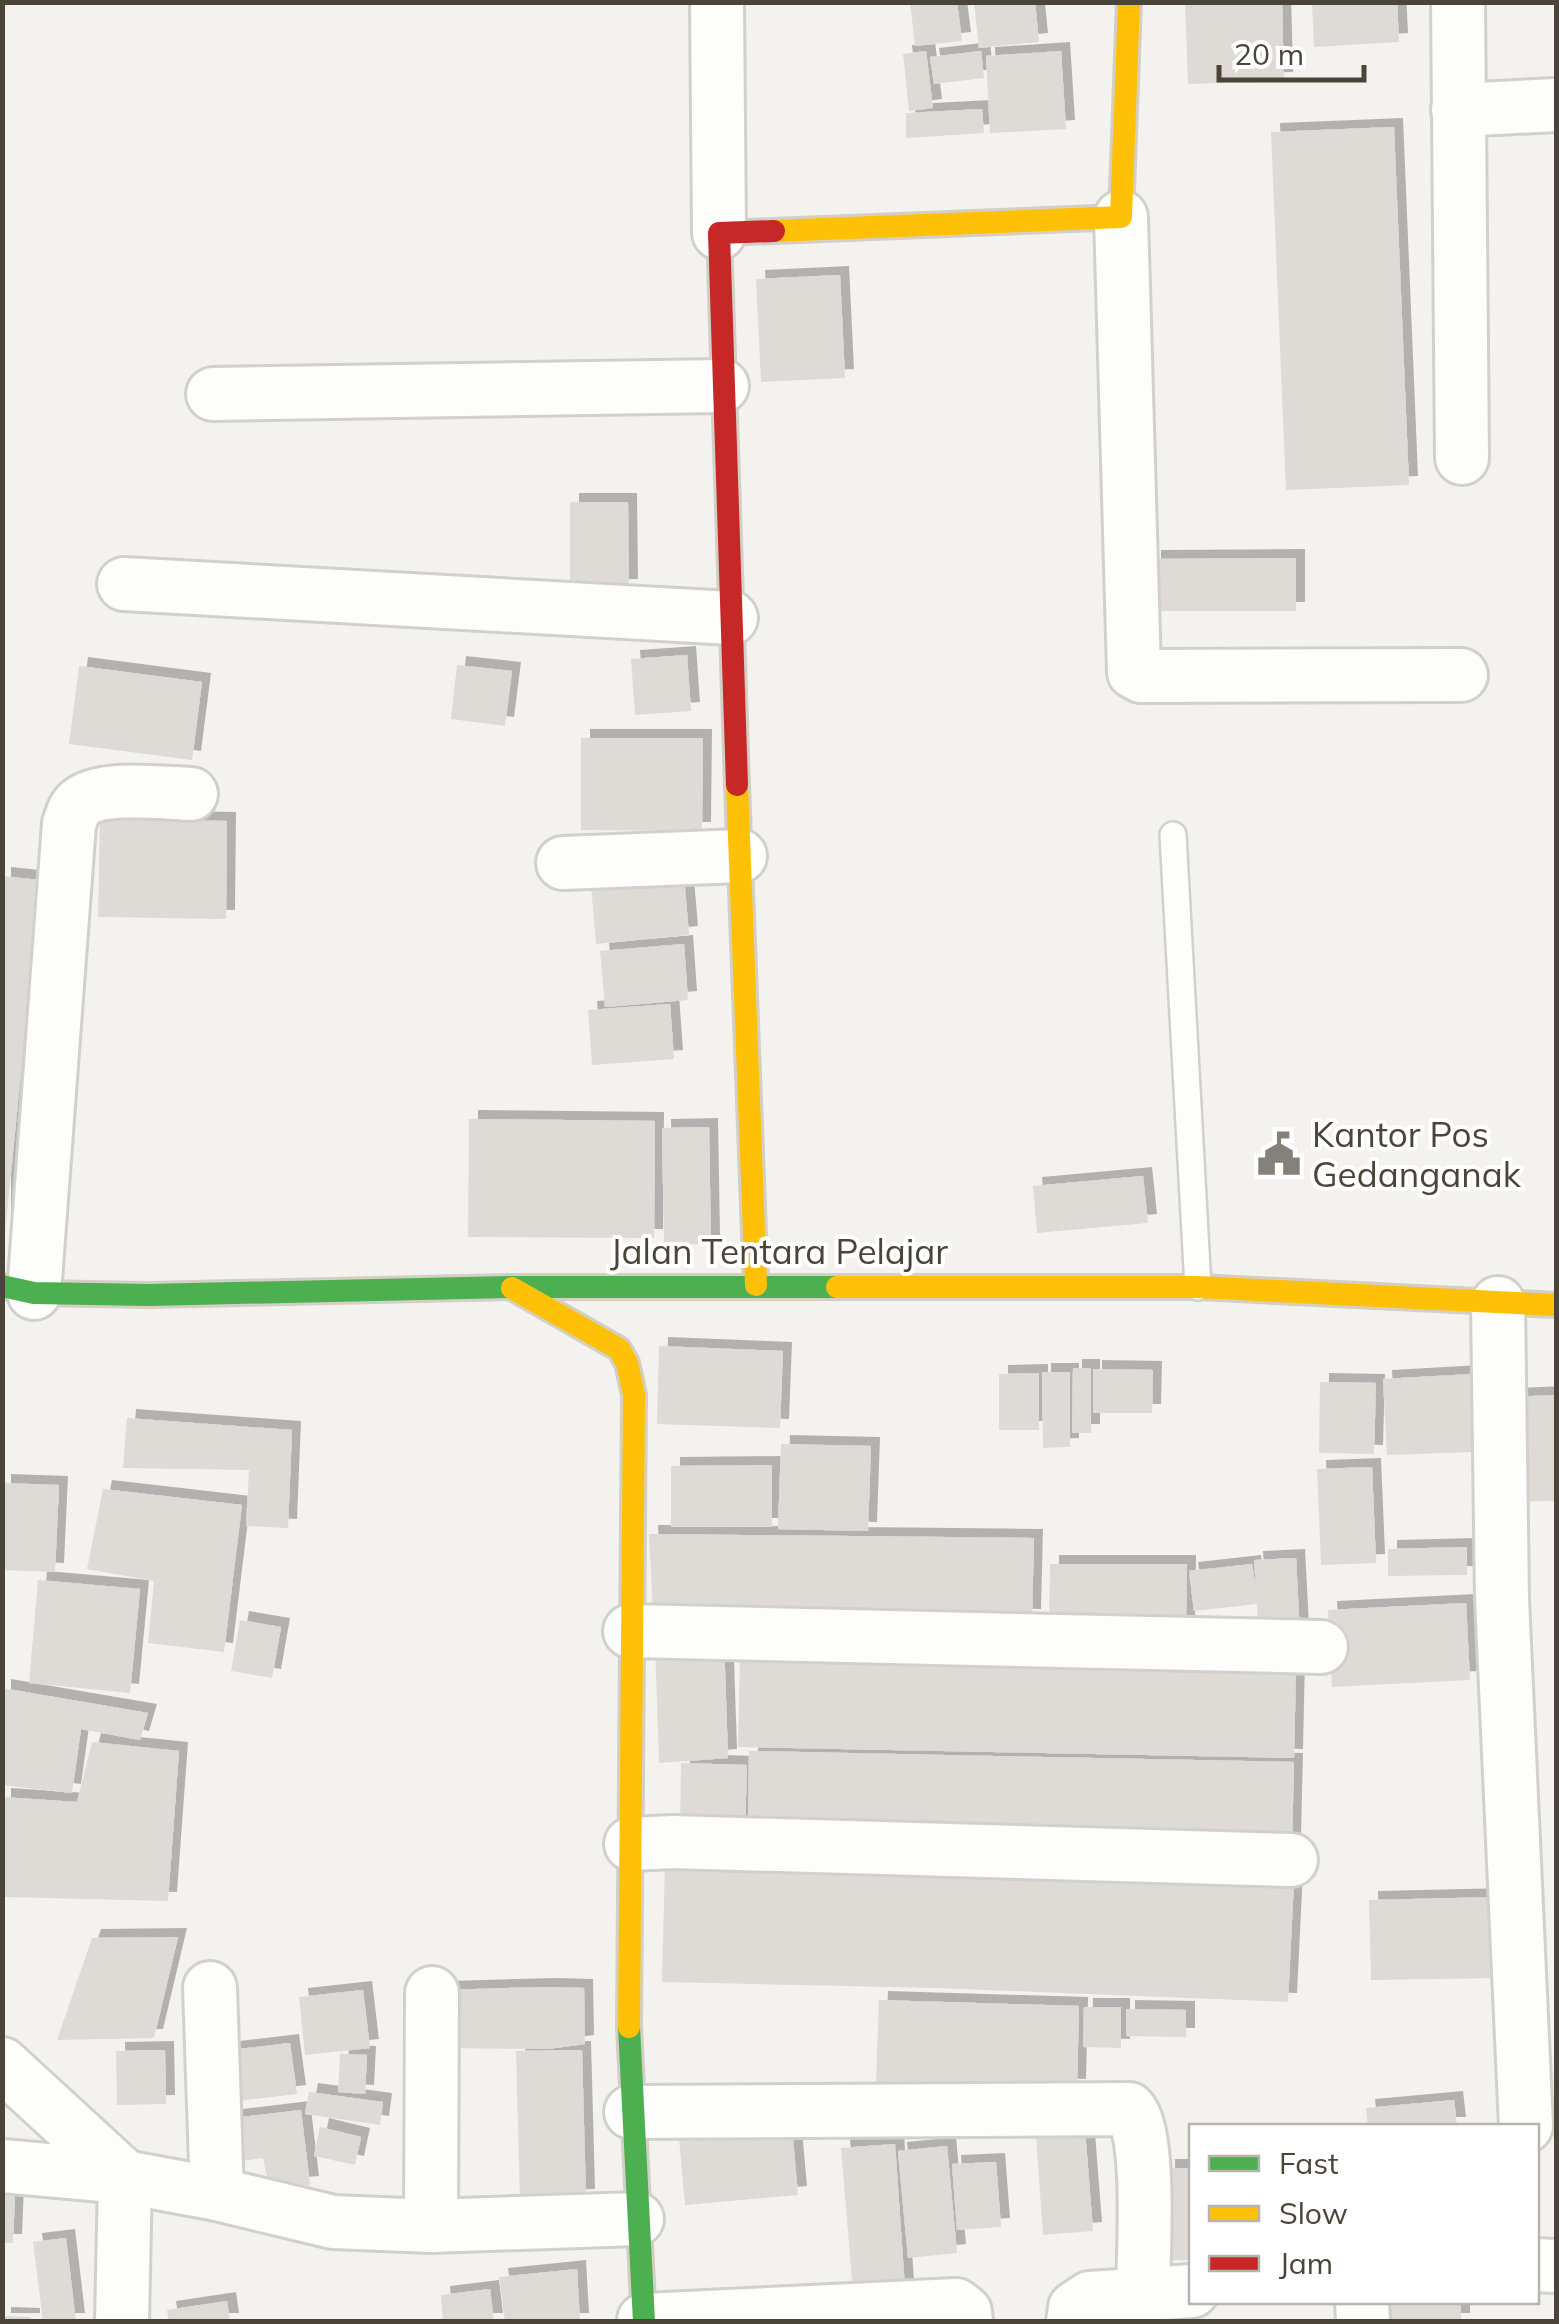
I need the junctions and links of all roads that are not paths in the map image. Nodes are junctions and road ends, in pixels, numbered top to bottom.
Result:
1 (717, 2) edge
2 (1129, 2) edge
3 (1458, 2) edge
4 (1556, 105) edge
5 (1458, 110) junction
6 (1122, 217) junction
7 (719, 233) junction
8 (722, 386) junction
9 (213, 394) dead end
10 (1462, 458) dead end
11 (124, 584) dead end
12 (731, 618) junction
13 (1461, 675) dead end
14 (192, 794) dead end
15 (1173, 835) dead end
16 (740, 856) junction
17 (563, 863) dead end
18 (756, 1285) junction
19 (509, 1287) junction
20 (1198, 1287) junction
21 (18, 1290) edge
22 (1498, 1304) junction
23 (1556, 1305) edge
24 (630, 1631) junction
25 (1320, 1647) dead end
26 (631, 1844) junction
27 (1291, 1860) dead end
28 (210, 1988) dead end
29 (432, 1994) dead end
30 (2, 2064) edge
31 (631, 2112) junction
32 (1526, 2124) edge
33 (2, 2166) edge
34 (125, 2177) junction
35 (217, 2194) junction
36 (637, 2219) junction
37 (430, 2226) junction
38 (1167, 2293) edge
39 (644, 2321) edge
40 (122, 2322) edge
41 (966, 2322) edge
42 (1073, 2322) edge

1 - 7 street
2 - 6 street
3 - 5 street
4 - 5 street
5 - 10 street
6 - 7 street
6 - 13 street
7 - 8 street
8 - 9 street
8 - 12 street
11 - 12 street
12 - 16 street
14 - 21 street
15 - 20 lane
16 - 17 street
16 - 18 street
18 - 19 street, Jalan Tentara Pelajar
18 - 20 street, Jalan Tentara Pelajar
19 - 21 street, Jalan Tentara Pelajar
19 - 24 street
20 - 22 street, Jalan Tentara Pelajar
22 - 23 street, Jalan Tentara Pelajar
22 - 32 street
24 - 25 street
24 - 26 street
26 - 27 street
26 - 31 street
28 - 35 street
29 - 37 street
30 - 34 street
31 - 36 street
31 - 38 street
33 - 34 street
34 - 35 street
34 - 40 street
35 - 37 street
36 - 37 street
36 - 39 street
38 - 42 street
39 - 41 street

